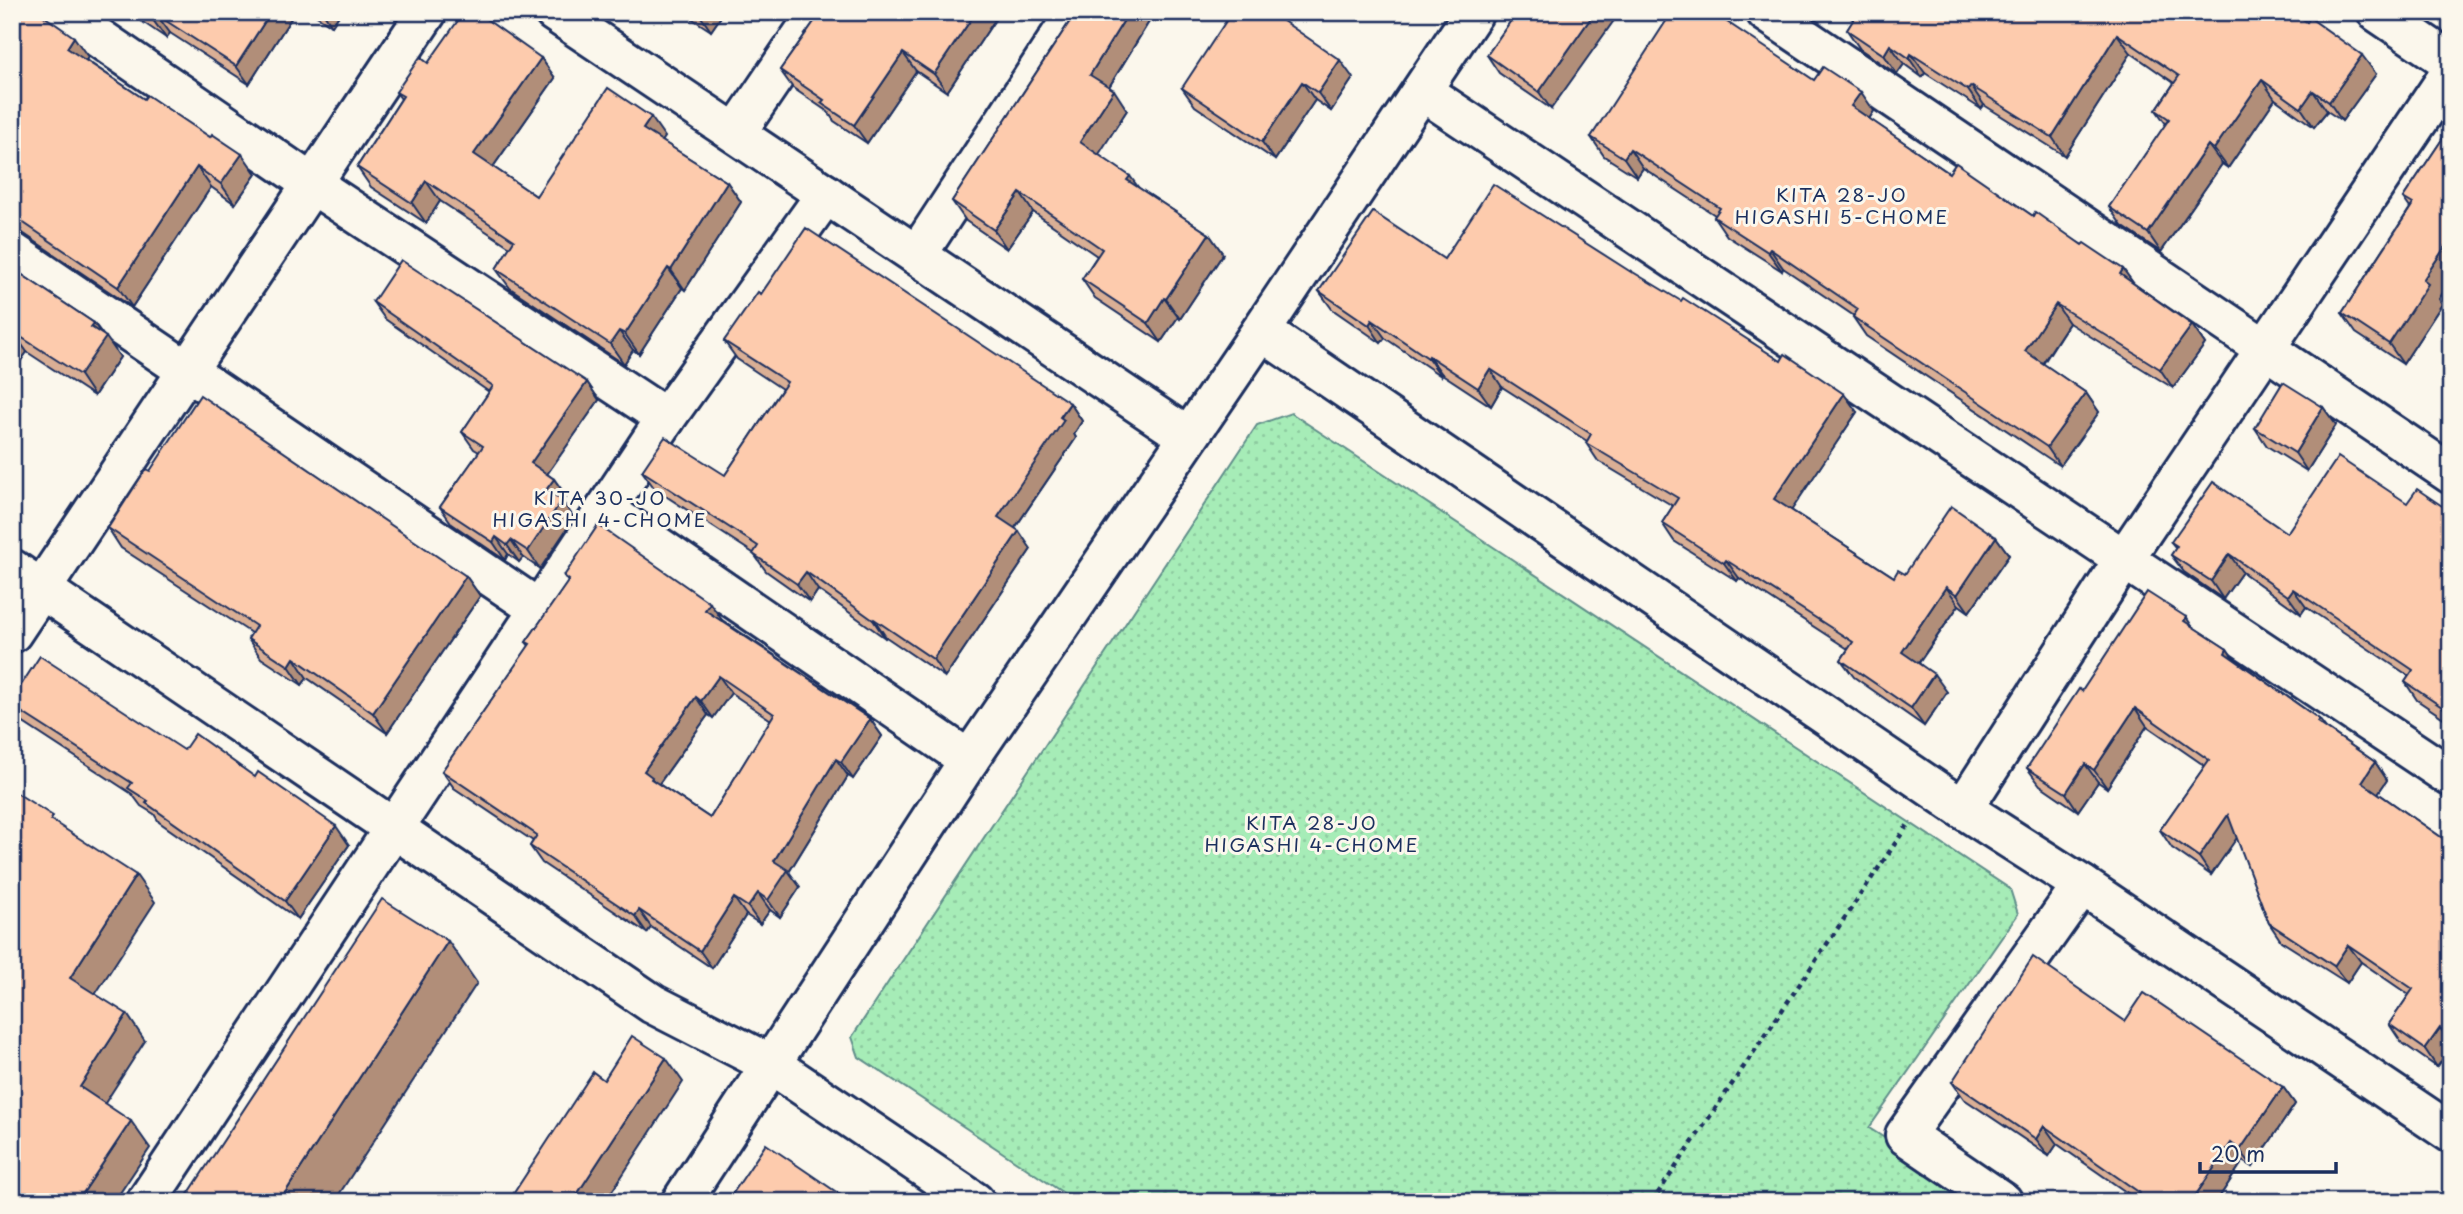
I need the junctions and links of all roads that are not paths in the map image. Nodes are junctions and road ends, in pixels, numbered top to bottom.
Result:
1 (61, 12) edge
2 (427, 12) edge
3 (554, 12) edge
4 (818, 12) edge
5 (1076, 12) edge
6 (1474, 12) edge
7 (1766, 12) edge
8 (2377, 12) edge
9 (2451, 62) edge
10 (2451, 72) edge
11 (1422, 91) junction
12 (736, 133) junction
13 (312, 184) junction
14 (826, 194) junction
15 (12, 252) edge
16 (917, 255) junction
17 (1261, 331) junction
18 (2264, 349) junction
19 (188, 370) junction
20 (666, 418) junction
21 (1188, 438) junction
22 (2451, 474) edge
23 (606, 510) junction
24 (2124, 559) junction
25 (27, 579) edge
26 (540, 610) junction
27 (12, 633) edge
28 (969, 760) junction
29 (2451, 777) edge
30 (1962, 809) junction
31 (393, 830) junction
32 (2082, 885) junction
33 (772, 1065) junction
34 (2451, 1133) edge
35 (1992, 1199) edge
36 (146, 1202) edge
37 (681, 1202) edge
38 (975, 1202) edge

1 - 13 street
2 - 13 street
3 - 12 street
4 - 12 street
5 - 16 street
6 - 11 street
7 - 18 street
8 - 9 street
10 - 18 street
11 - 17 street
11 - 24 street
12 - 14 street
13 - 19 street
13 - 20 street
14 - 16 street
14 - 20 street
15 - 19 street
16 - 21 street
17 - 21 street
17 - 30 street
18 - 22 street
18 - 24 street
19 - 25 street
19 - 26 street
20 - 23 street
21 - 28 street
23 - 26 street
23 - 28 street
24 - 29 street
24 - 30 street
25 - 27 street
25 - 31 street
26 - 31 street
28 - 33 street
30 - 32 street
31 - 33 street
31 - 36 street
32 - 34 street
32 - 35 street
33 - 37 street
33 - 38 street

